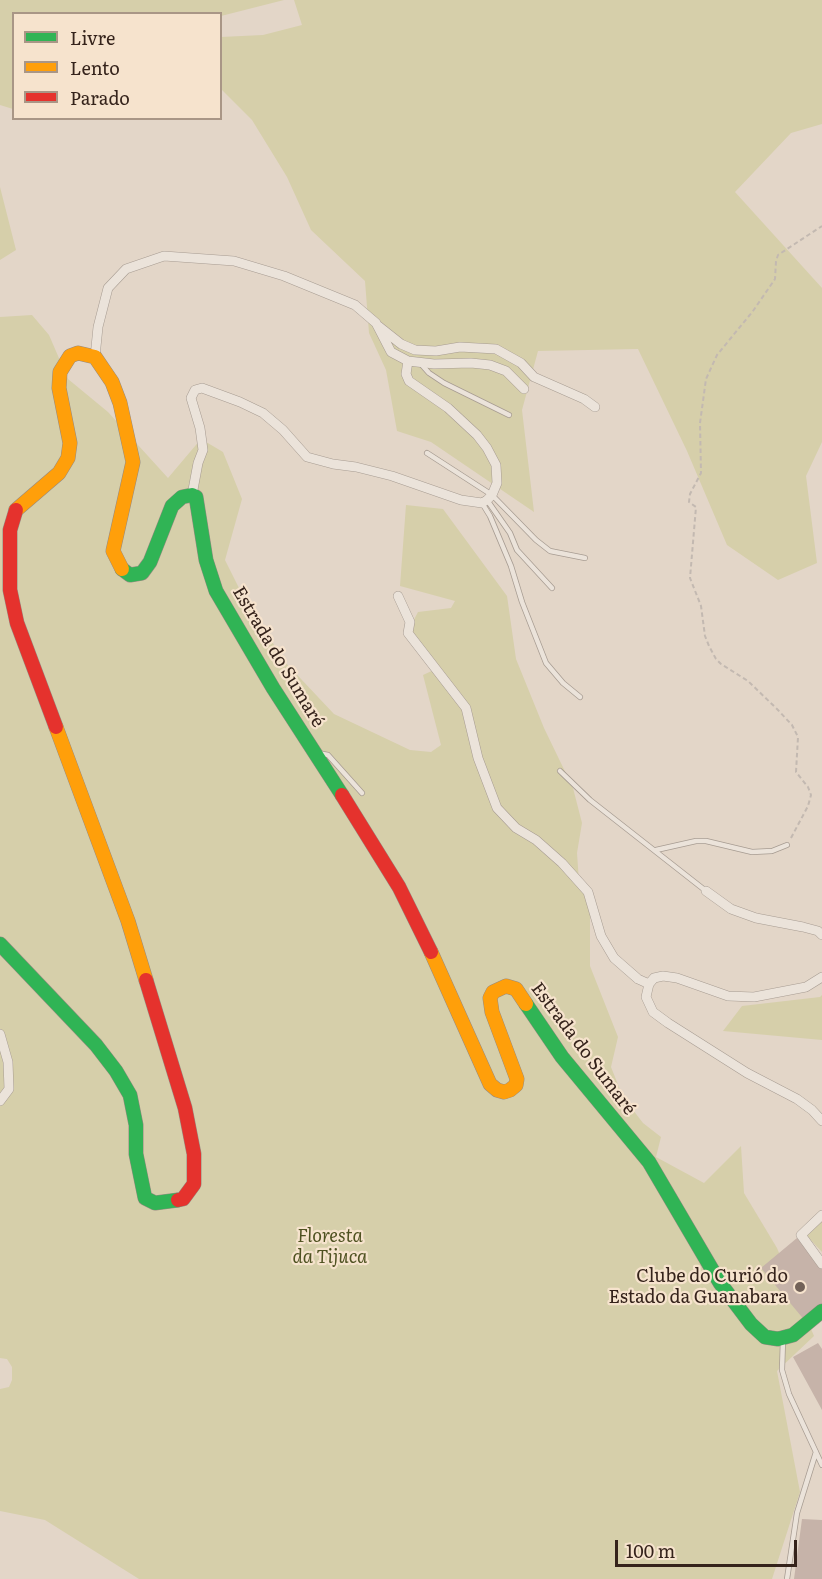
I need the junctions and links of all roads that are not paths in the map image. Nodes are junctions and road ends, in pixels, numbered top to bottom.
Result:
1 (377, 325) junction
2 (496, 350) junction
3 (95, 357) junction
4 (408, 361) junction
5 (419, 363) junction
6 (506, 371) junction
7 (525, 389) dead end
8 (595, 407) dead end
9 (509, 415) dead end
10 (427, 453) dead end
11 (192, 495) junction
12 (487, 500) junction
13 (585, 558) dead end
14 (552, 588) dead end
15 (398, 596) dead end
16 (580, 697) dead end
17 (316, 753) junction
18 (560, 771) dead end
19 (362, 794) dead end
20 (787, 845) road end
21 (656, 850) junction
22 (706, 891) joint
23 (822, 935) edge
24 (0, 944) edge
25 (822, 977) edge
26 (649, 984) junction
27 (0, 1034) edge
28 (0, 1101) edge
29 (822, 1121) edge
30 (822, 1215) edge
31 (822, 1264) edge
32 (822, 1311) edge
33 (783, 1337) junction
34 (816, 1452) junction
35 (822, 1466) edge
36 (787, 1579) edge

1 - 2 street
1 - 3 street
1 - 4 street
2 - 6 street
2 - 8 street
3 - 11 street
3 - 24 street
4 - 5 street
4 - 12 street
5 - 6 street
5 - 9 lane
6 - 7 street
10 - 12 lane
11 - 12 street
11 - 17 street, Estrada do Sumaré
12 - 13 lane
12 - 14 lane
12 - 16 lane
15 - 26 street
17 - 19 lane
17 - 33 street, Estrada do Sumaré
18 - 21 lane
20 - 21 lane
21 - 22 lane
22 - 23 street
25 - 26 street
26 - 29 street
27 - 28 street
30 - 31 street
32 - 33 street
33 - 34 lane
34 - 35 lane
34 - 36 lane

